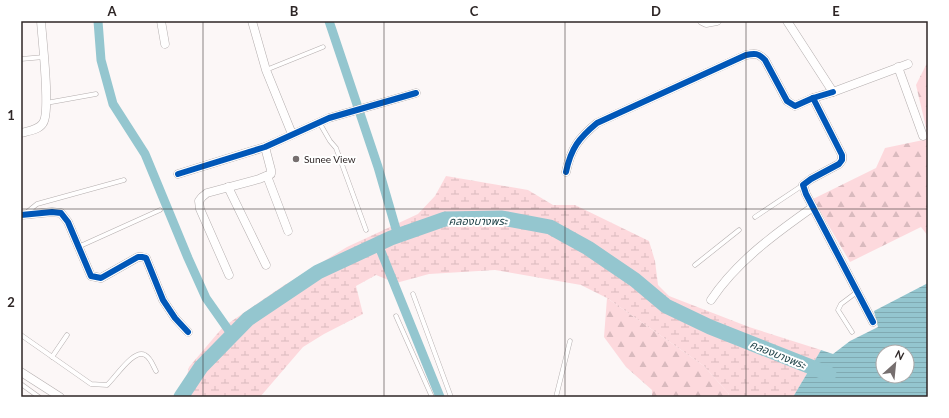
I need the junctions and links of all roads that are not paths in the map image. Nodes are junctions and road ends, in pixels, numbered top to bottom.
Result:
1 (41, 21) edge
2 (161, 21) edge
3 (252, 21) edge
4 (702, 21) edge
5 (717, 21) edge
6 (787, 21) edge
7 (165, 44) dead end
8 (323, 47) dead end
9 (44, 57) junction
10 (21, 59) edge
11 (908, 64) dead end
12 (898, 68) junction
13 (266, 70) junction
14 (833, 92) junction
15 (416, 93) dead end
16 (96, 94) dead end
17 (813, 98) junction
18 (46, 103) junction
19 (319, 122) junction
20 (21, 133) edge
21 (292, 134) junction
22 (923, 136) dead end
23 (266, 147) junction
24 (566, 172) dead end
25 (178, 174) dead end
26 (267, 176) junction
27 (124, 180) dead end
28 (803, 185) junction
29 (228, 186) junction
30 (813, 207) junction
31 (160, 210) dead end
32 (24, 214) edge
33 (755, 218) dead end
34 (366, 230) dead end
35 (739, 230) dead end
36 (288, 231) dead end
37 (78, 247) junction
38 (266, 265) dead end
39 (695, 265) dead end
40 (229, 275) dead end
41 (857, 292) junction
42 (412, 294) dead end
43 (712, 300) dead end
44 (396, 316) dead end
45 (873, 322) dead end
46 (188, 332) dead end
47 (852, 332) dead end
48 (67, 334) dead end
49 (21, 335) edge
50 (570, 341) dead end
51 (52, 357) junction
52 (156, 371) dead end
53 (21, 372) edge
54 (21, 384) edge
55 (39, 397) edge
56 (60, 397) edge
57 (432, 397) edge
58 (451, 397) edge
59 (556, 397) edge

1 - 9 street
2 - 7 street
3 - 13 street
4 - 5 street
6 - 14 street
8 - 13 lane
9 - 10 lane
9 - 18 street
11 - 12 street
12 - 14 street
12 - 22 street
13 - 21 street
14 - 17 street
15 - 19 street
16 - 18 lane
17 - 24 street
17 - 28 street
18 - 20 street
19 - 21 street
19 - 34 lane
21 - 23 street
23 - 25 street
23 - 26 street
26 - 29 street
26 - 36 street
27 - 32 lane
28 - 30 street
28 - 33 lane
29 - 38 street
29 - 40 street
30 - 41 street
30 - 43 street
31 - 37 lane
32 - 37 street
35 - 39 lane
37 - 46 street
41 - 45 street
41 - 47 lane
42 - 58 lane
44 - 57 lane
48 - 51 lane
49 - 51 lane
50 - 59 lane
51 - 52 lane
53 - 56 street
54 - 55 lane

